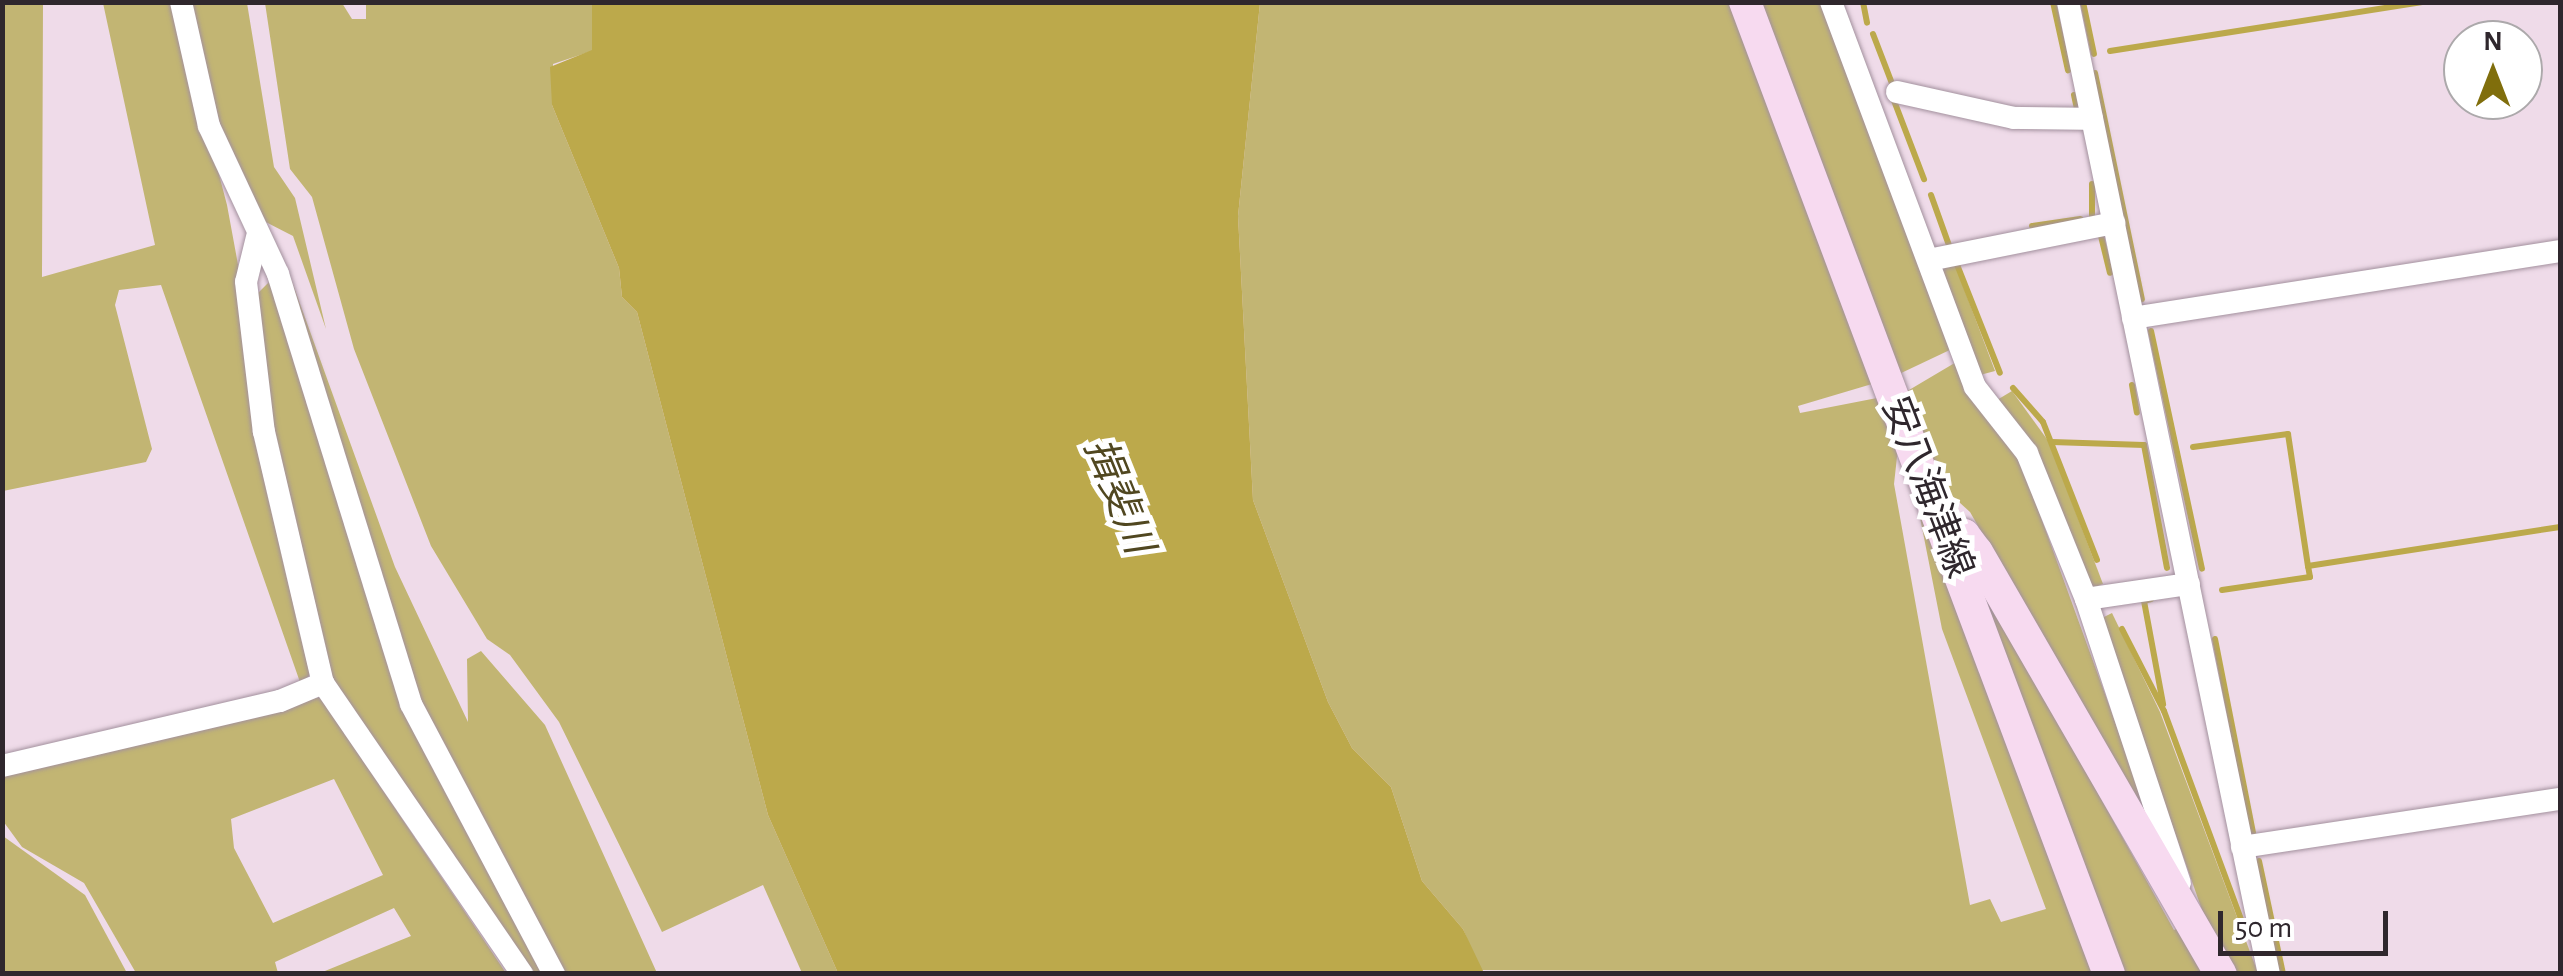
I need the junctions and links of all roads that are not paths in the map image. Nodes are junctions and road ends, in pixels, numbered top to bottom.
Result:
1 (181, 2) edge
2 (1745, 2) edge
3 (1831, 2) edge
4 (2068, 2) edge
5 (1897, 92) dead end
6 (2092, 119) junction
7 (2114, 222) junction
8 (258, 237) junction
9 (2560, 252) edge
10 (1929, 260) junction
11 (2133, 318) junction
12 (1947, 537) junction
13 (2189, 584) junction
14 (2086, 599) junction
15 (323, 682) junction
16 (2, 766) edge
17 (2560, 799) edge
18 (2242, 846) junction
19 (2192, 920) junction
20 (522, 974) edge
21 (554, 974) edge
22 (2109, 974) edge
23 (2221, 974) edge
24 (2269, 974) edge

1 - 8 street
2 - 12 main road, 安八海津線
3 - 10 street
4 - 6 street
5 - 6 street
6 - 7 street
7 - 10 street
7 - 11 street
8 - 15 street
8 - 21 street
9 - 11 street
10 - 14 street
11 - 13 street
12 - 19 main road
12 - 22 main road, 安八海津線
13 - 14 street
13 - 18 street
14 - 19 street
15 - 16 street
15 - 20 street
17 - 18 street
18 - 24 street
19 - 23 main road

